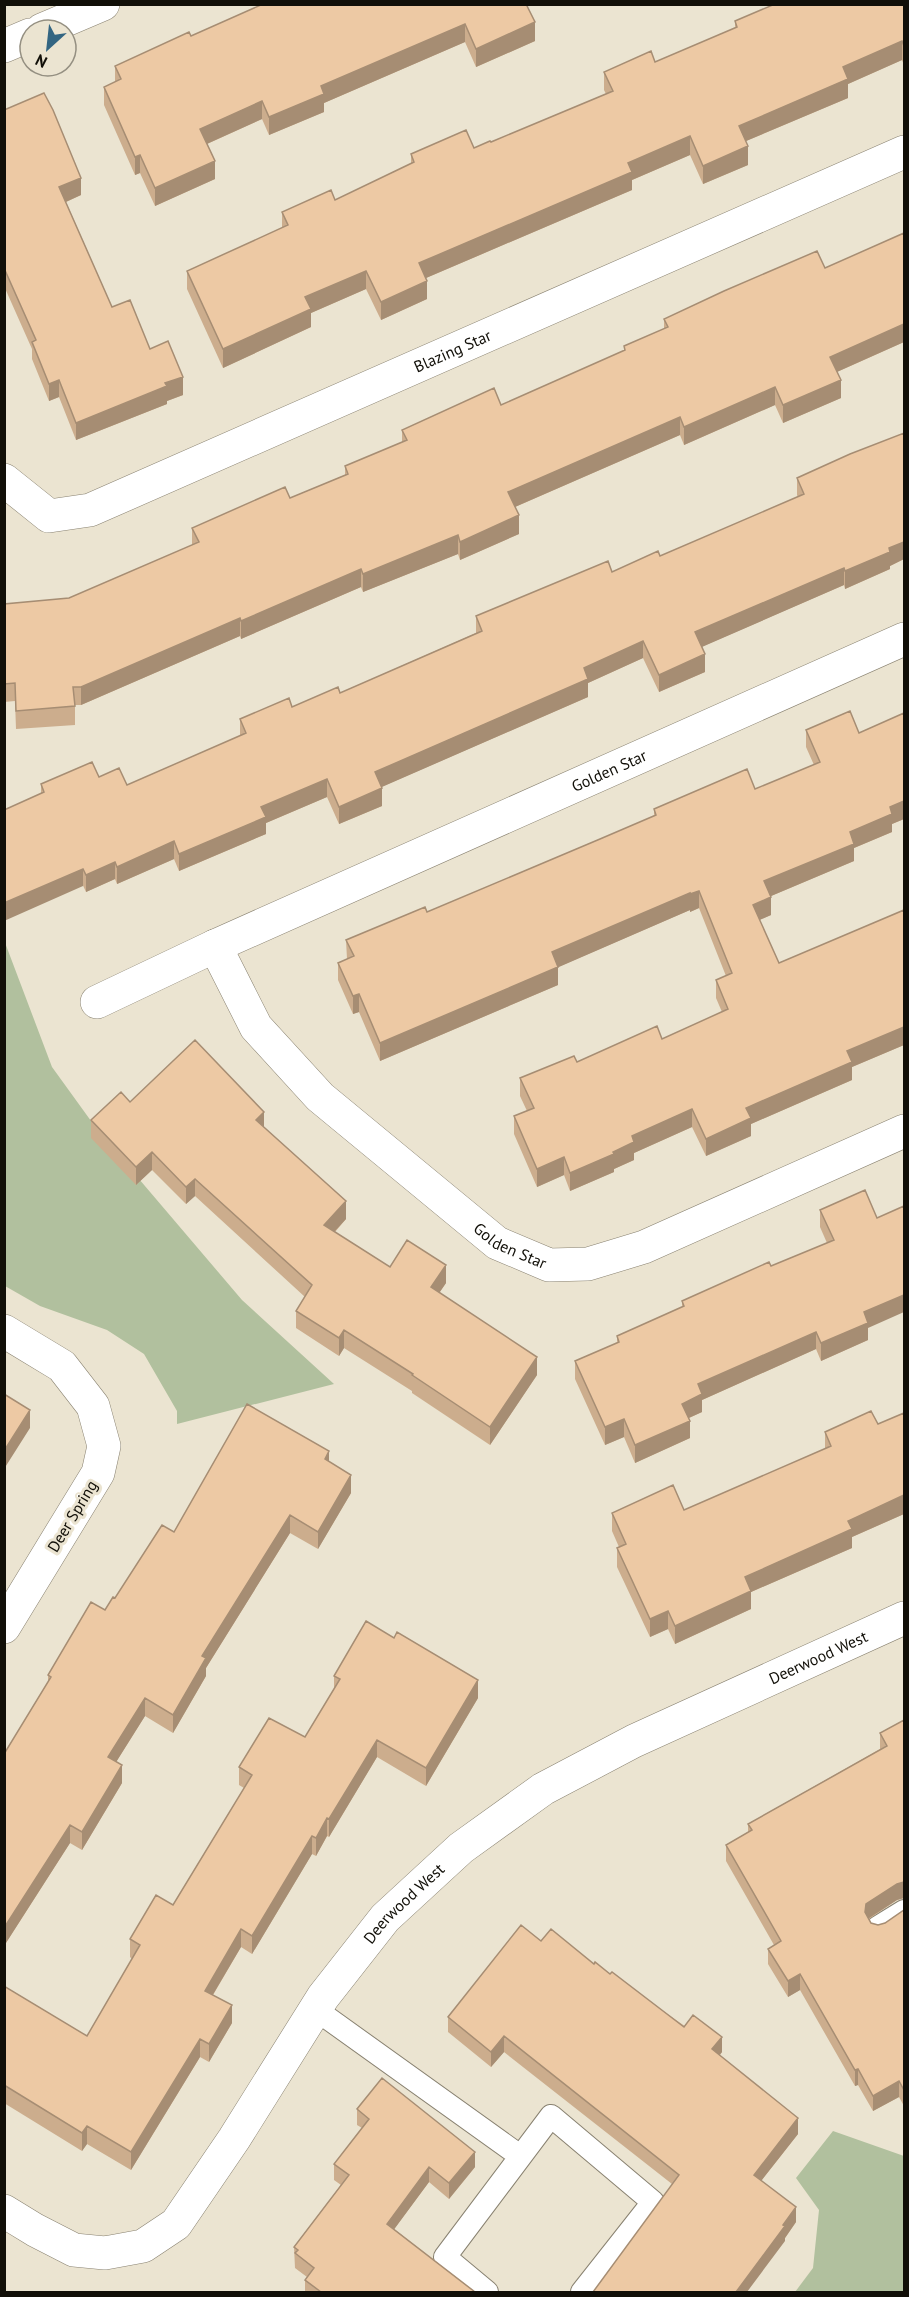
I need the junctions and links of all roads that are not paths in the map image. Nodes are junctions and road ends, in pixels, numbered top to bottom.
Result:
1 (103, 4) edge
2 (70, 18) edge
3 (18, 40) edge
4 (4, 46) edge
5 (904, 152) edge
6 (4, 480) edge
7 (904, 639) edge
8 (215, 946) junction
9 (97, 1002) dead end
10 (904, 1131) edge
11 (4, 1331) edge
12 (904, 1618) edge
13 (4, 1627) edge
14 (904, 1911) edge
15 (878, 1927) edge
16 (315, 2009) junction
17 (520, 2156) junction
18 (4, 2211) edge
19 (487, 2292) edge
20 (582, 2292) edge

1 - 2 street
3 - 4 street
5 - 6 street, Blazing Star
7 - 8 street, Golden Star
8 - 9 street, Golden Star
8 - 10 street, Golden Star
11 - 13 street, Deer Spring
12 - 16 street, Deerwood West
14 - 15 lane
16 - 17 lane
16 - 18 street, Deerwood West
17 - 19 lane
17 - 20 lane

